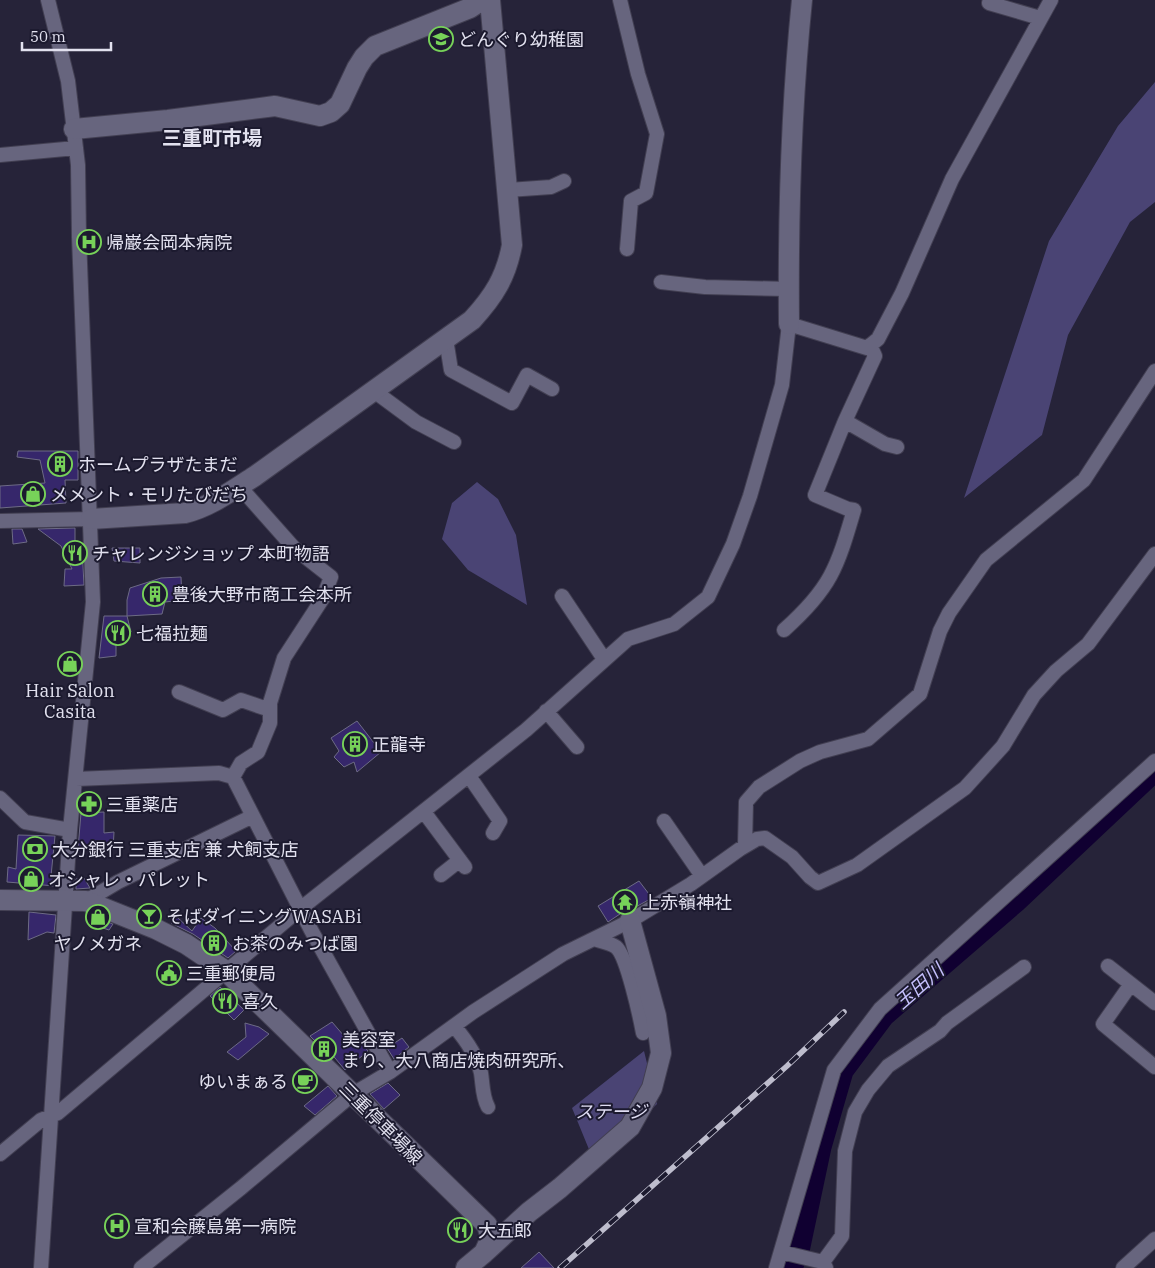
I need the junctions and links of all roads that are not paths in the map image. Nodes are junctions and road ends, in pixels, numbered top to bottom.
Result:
1 (48, 0) edge
2 (482, 0) edge
3 (490, 0) edge
4 (620, 0) edge
5 (802, 0) edge
6 (1051, 0) edge
7 (989, 3) dead end
8 (1040, 18) junction
9 (75, 139) junction
10 (0, 155) edge
11 (564, 180) dead end
12 (508, 190) junction
13 (628, 249) dead end
14 (661, 282) dead end
15 (788, 289) junction
16 (788, 324) junction
17 (446, 339) junction
18 (870, 345) junction
19 (1155, 371) edge
20 (552, 390) dead end
21 (374, 391) junction
22 (845, 420) junction
23 (454, 442) dead end
24 (897, 447) dead end
25 (240, 486) junction
26 (90, 519) junction
27 (0, 521) edge
28 (1155, 554) edge
29 (562, 596) dead end
30 (784, 630) dead end
31 (604, 659) junction
32 (179, 692) dead end
33 (270, 710) junction
34 (546, 711) junction
35 (577, 747) dead end
36 (1155, 761) edge
37 (469, 776) junction
38 (233, 777) junction
39 (76, 779) junction
40 (0, 798) edge
41 (424, 812) junction
42 (253, 816) junction
43 (664, 821) dead end
44 (70, 830) junction
45 (493, 833) dead end
46 (745, 846) junction
47 (441, 875) dead end
48 (702, 876) junction
49 (0, 900) edge
50 (76, 901) junction
51 (300, 909) junction
52 (630, 921) junction
53 (594, 939) junction
54 (1108, 966) dead end
55 (1024, 967) dead end
56 (226, 971) junction
57 (1131, 984) junction
58 (1155, 1003) edge
59 (454, 1026) junction
60 (643, 1033) dead end
61 (1155, 1066) edge
62 (390, 1072) junction
63 (353, 1094) junction
64 (488, 1108) dead end
65 (50, 1116) junction
66 (0, 1154) edge
67 (488, 1246) junction
68 (1153, 1247) edge
69 (784, 1253) junction
70 (823, 1264) edge
71 (41, 1268) edge
72 (141, 1268) edge
73 (466, 1268) edge
74 (776, 1268) edge
75 (1123, 1268) edge

1 - 9 street
2 - 9 street
3 - 12 street
4 - 13 street
5 - 15 street
6 - 8 street
7 - 8 street
8 - 18 street
9 - 10 street
9 - 26 street
11 - 12 street
12 - 17 street
14 - 15 street
15 - 16 street
16 - 18 street
16 - 31 street
17 - 20 street
17 - 21 street
18 - 22 street
19 - 46 street
21 - 23 street
21 - 25 street
22 - 24 street
22 - 30 street
25 - 26 street
25 - 33 street
26 - 27 street
26 - 39 street
28 - 46 street
29 - 31 street
31 - 34 street
32 - 33 street
33 - 38 street
34 - 35 street
34 - 37 street
36 - 69 street
37 - 41 street
37 - 45 street
38 - 39 street
38 - 42 street
39 - 44 street
40 - 44 street
41 - 47 street
41 - 51 street
42 - 50 street
42 - 51 street
43 - 48 street
44 - 50 street
46 - 48 street
48 - 52 street
49 - 50 street, 三重停車場線
50 - 56 street, 三重停車場線
50 - 65 street
51 - 56 street
51 - 62 street
52 - 53 street
52 - 67 street
53 - 59 street
53 - 60 street
54 - 57 street
55 - 70 street
56 - 63 street, 三重停車場線
56 - 65 street
57 - 58 street
57 - 61 street
59 - 62 street
59 - 64 street
62 - 63 street
63 - 67 street, 三重停車場線
63 - 72 street
65 - 66 street
65 - 71 street
67 - 73 street
68 - 75 street
69 - 70 street
69 - 74 street

